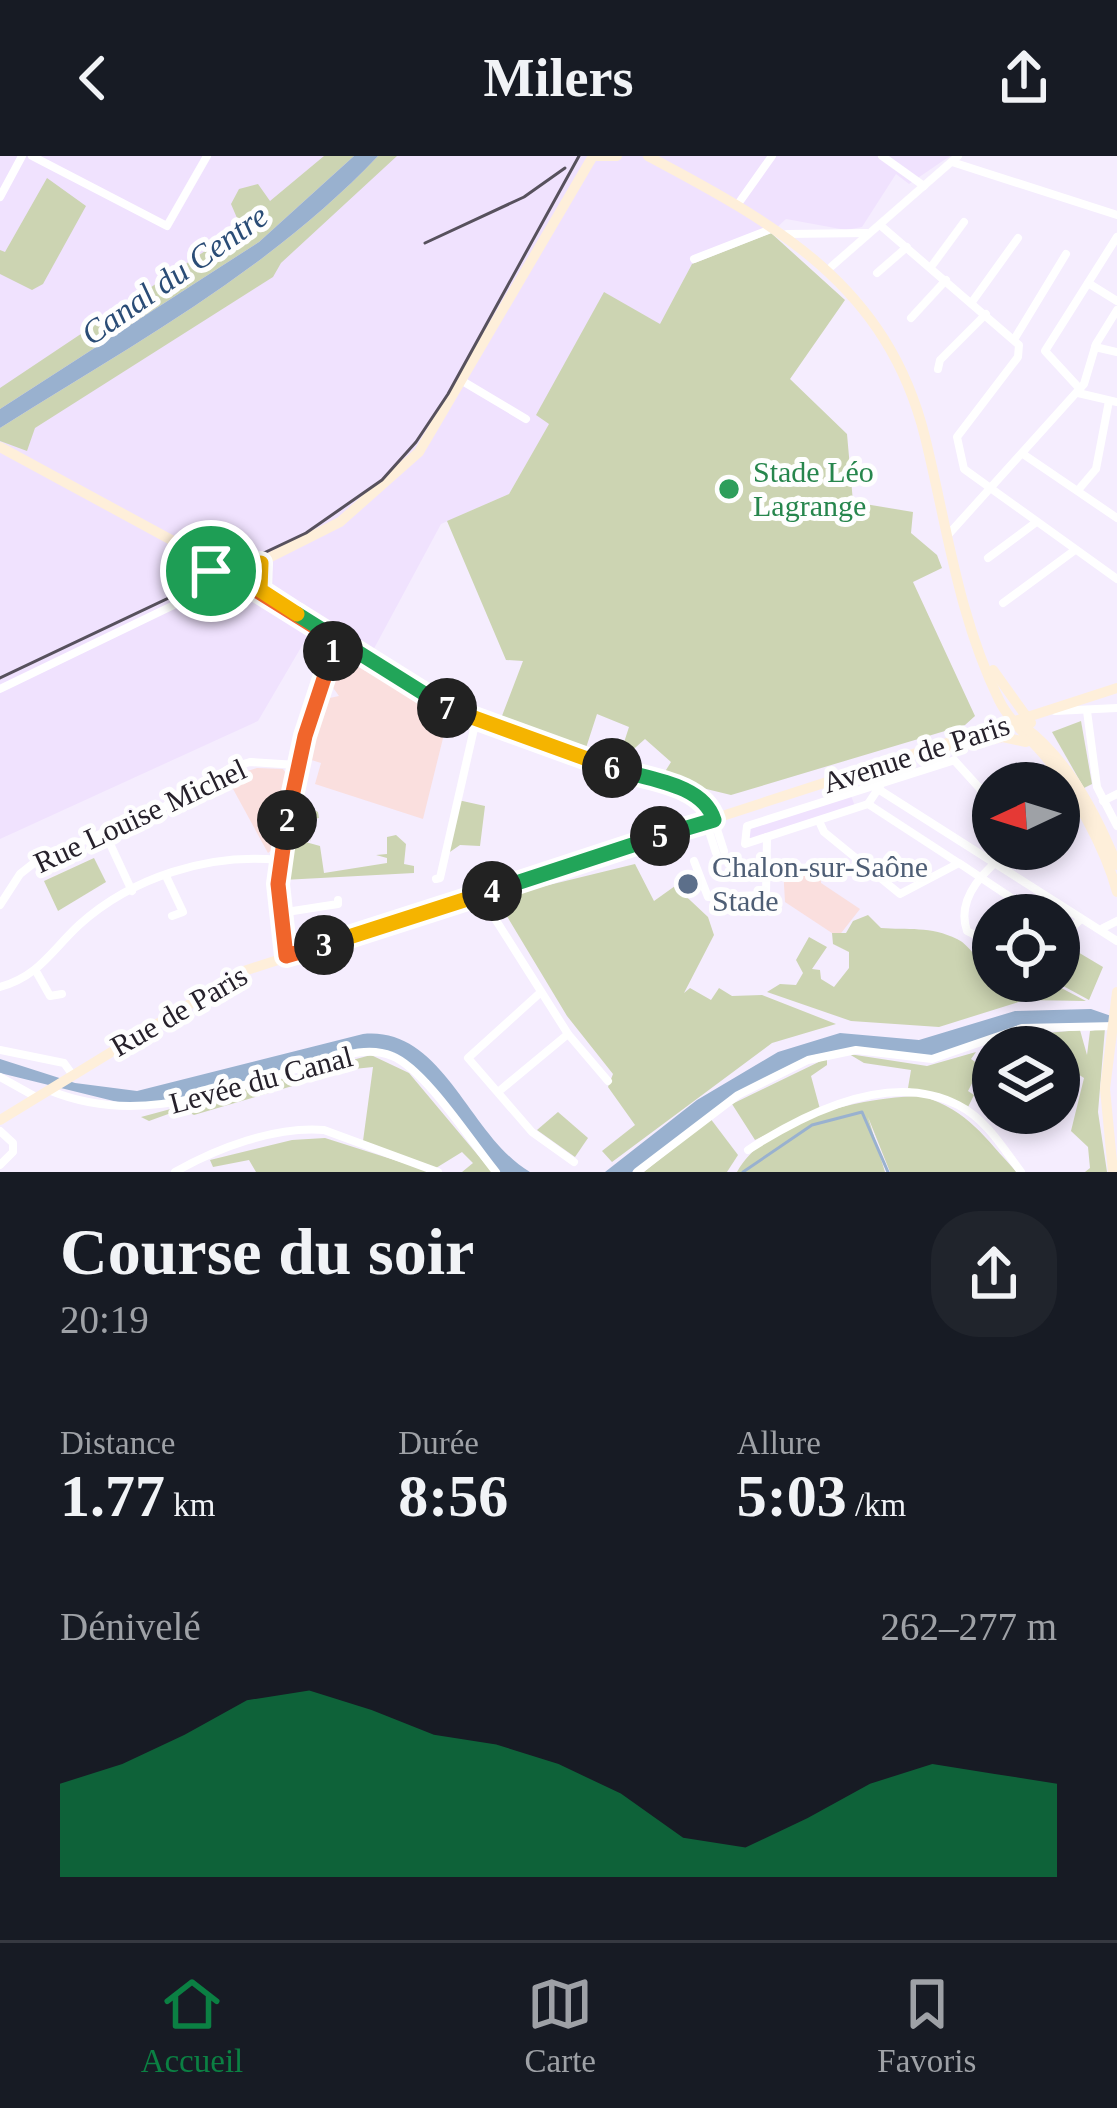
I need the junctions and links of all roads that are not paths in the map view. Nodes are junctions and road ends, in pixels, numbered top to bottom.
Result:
1 (22, 156) edge
2 (32, 156) edge
3 (207, 156) edge
4 (595, 156) edge
5 (617, 156) edge
6 (648, 156) edge
7 (772, 156) edge
8 (882, 156) edge
9 (955, 159) edge
10 (924, 186) junction
11 (0, 197) edge
12 (738, 204) junction
13 (1117, 215) edge
14 (964, 222) dead end
15 (773, 225) junction
16 (877, 228) junction
17 (787, 234) junction
18 (848, 236) junction
19 (1117, 236) edge
20 (1018, 238) dead end
21 (907, 247) junction
22 (847, 251) junction
23 (1066, 254) dead end
24 (694, 259) dead end
25 (829, 267) junction
26 (931, 267) junction
27 (877, 273) dead end
28 (946, 280) junction
29 (1088, 283) junction
30 (1117, 301) edge
31 (972, 302) junction
32 (1117, 310) edge
33 (986, 314) junction
34 (911, 318) dead end
35 (1015, 338) junction
36 (1095, 347) junction
37 (1117, 352) edge
38 (938, 369) dead end
39 (464, 382) junction
40 (1079, 390) junction
41 (1113, 402) edge
42 (526, 419) dead end
43 (0, 447) edge
44 (1023, 454) junction
45 (1079, 489) junction
46 (990, 490) junction
47 (1117, 518) edge
48 (1035, 523) junction
49 (946, 537) junction
50 (1075, 550) junction
51 (988, 558) dead end
52 (208, 560) junction
53 (261, 563) junction
54 (235, 575) junction
55 (1117, 579) edge
56 (209, 588) junction
57 (260, 590) junction
58 (1003, 603) dead end
59 (339, 642) junction
60 (984, 658) junction
61 (1117, 688) edge
62 (0, 689) edge
63 (1000, 700) junction
64 (1117, 708) edge
65 (1054, 710) junction
66 (1087, 711) junction
67 (476, 720) junction
68 (1019, 720) junction
69 (988, 729) junction
70 (1042, 744) junction
71 (910, 755) junction
72 (298, 765) junction
73 (972, 779) edge
74 (880, 786) junction
75 (1117, 794) edge
76 (1103, 801) junction
77 (868, 803) junction
78 (1083, 808) junction
79 (1080, 810) edge
80 (710, 821) junction
81 (819, 821) junction
82 (1117, 826) edge
83 (105, 833) junction
84 (767, 837) junction
85 (972, 848) edge
86 (720, 852) dead end
87 (279, 860) junction
88 (694, 861) dead end
89 (1114, 861) edge
90 (958, 863) junction
91 (987, 870) edge
92 (1005, 870) edge
93 (166, 876) junction
94 (981, 876) junction
95 (436, 879) dead end
96 (132, 891) junction
97 (1117, 892) edge
98 (974, 894) edge
99 (1007, 894) edge
100 (338, 900) dead end
101 (483, 900) junction
102 (972, 901) edge
103 (0, 905) edge
104 (280, 914) junction
105 (172, 916) dead end
106 (1081, 919) joint
107 (1112, 930) edge
108 (972, 934) edge
109 (286, 956) junction
110 (37, 974) junction
111 (0, 988) edge
112 (542, 992) junction
113 (1117, 992) edge
114 (62, 994) dead end
115 (1114, 1023) edge
116 (568, 1034) junction
117 (0, 1050) edge
118 (71, 1075) junction
119 (0, 1077) edge
120 (608, 1081) dead end
121 (46, 1091) junction
122 (498, 1092) junction
123 (0, 1120) edge
124 (3, 1132) edge
125 (748, 1150) dead end
126 (574, 1162) dead end
127 (0, 1165) edge
128 (175, 1172) edge
129 (438, 1172) edge
130 (496, 1172) edge
131 (637, 1172) edge
132 (1021, 1172) edge
133 (1113, 1172) edge

1 - 11 street
2 - 3 street
4 - 5 main road
4 - 39 main road
6 - 12 main road
7 - 12 street
8 - 10 street
9 - 10 street
9 - 13 street
10 - 16 street
12 - 15 main road
14 - 26 street
15 - 17 main road
15 - 24 street
16 - 18 street
16 - 21 street
16 - 22 street
17 - 18 street
17 - 25 main road
18 - 22 street
19 - 29 street
20 - 31 street
21 - 26 street
21 - 27 street
22 - 25 street
23 - 35 street
25 - 49 main road
26 - 28 street
28 - 31 street
28 - 34 street
29 - 30 street
29 - 40 street
31 - 33 street
32 - 36 street
33 - 35 street
33 - 38 street
35 - 46 street
36 - 37 street
36 - 40 street
39 - 42 street
39 - 53 main road
40 - 41 street
40 - 44 street
41 - 45 street
43 - 52 main road
44 - 45 street
44 - 46 street
45 - 47 street
46 - 48 street
46 - 49 street
48 - 50 street
48 - 51 street
49 - 60 main road
50 - 55 street
50 - 58 street
52 - 54 main road
52 - 56 street
53 - 54 main road
53 - 57 main road
54 - 56 street
54 - 57 main road
56 - 62 street
57 - 59 main road
59 - 67 main road
59 - 72 street
60 - 63 main road
60 - 68 main road
61 - 65 main road, Avenue de Paris
63 - 68 main road
63 - 69 main road
64 - 66 street
65 - 66 street
65 - 68 main road, Avenue de Paris
65 - 70 main road
66 - 76 street
67 - 80 main road
67 - 95 street
68 - 69 main road, Avenue de Paris
68 - 70 main road
69 - 71 main road, Avenue de Paris
70 - 71 main road
70 - 78 main road
71 - 80 main road, Avenue de Paris
72 - 83 street, Rue Louise Michel
72 - 87 street
73 - 74 street
74 - 77 street
74 - 84 street
74 - 85 street
75 - 76 street
76 - 82 street
77 - 81 street
77 - 90 street
78 - 79 street
78 - 89 main road
80 - 86 street
80 - 101 main road, Rue de Paris
81 - 84 street
81 - 90 street
83 - 96 street
83 - 103 street, Rue Louise Michel
84 - 88 street
87 - 93 street
87 - 104 street
89 - 97 main road
90 - 94 street
91 - 94 street
92 - 106 street
93 - 96 street
93 - 105 street
94 - 98 street
94 - 99 street
96 - 110 street
100 - 104 street
101 - 109 main road, Rue de Paris
101 - 112 street
102 - 108 street
104 - 109 street
106 - 107 street
109 - 118 main road, Rue de Paris
110 - 111 street
110 - 114 street
112 - 116 street
112 - 122 street
113 - 115 main road
115 - 131 street
115 - 133 main road
116 - 120 street
116 - 122 street
117 - 118 street
118 - 121 main road, Rue de Paris
119 - 121 street
121 - 123 main road, Rue de Paris
121 - 130 street, Levée du Canal
122 - 126 street
124 - 127 street
125 - 132 street
128 - 129 street

